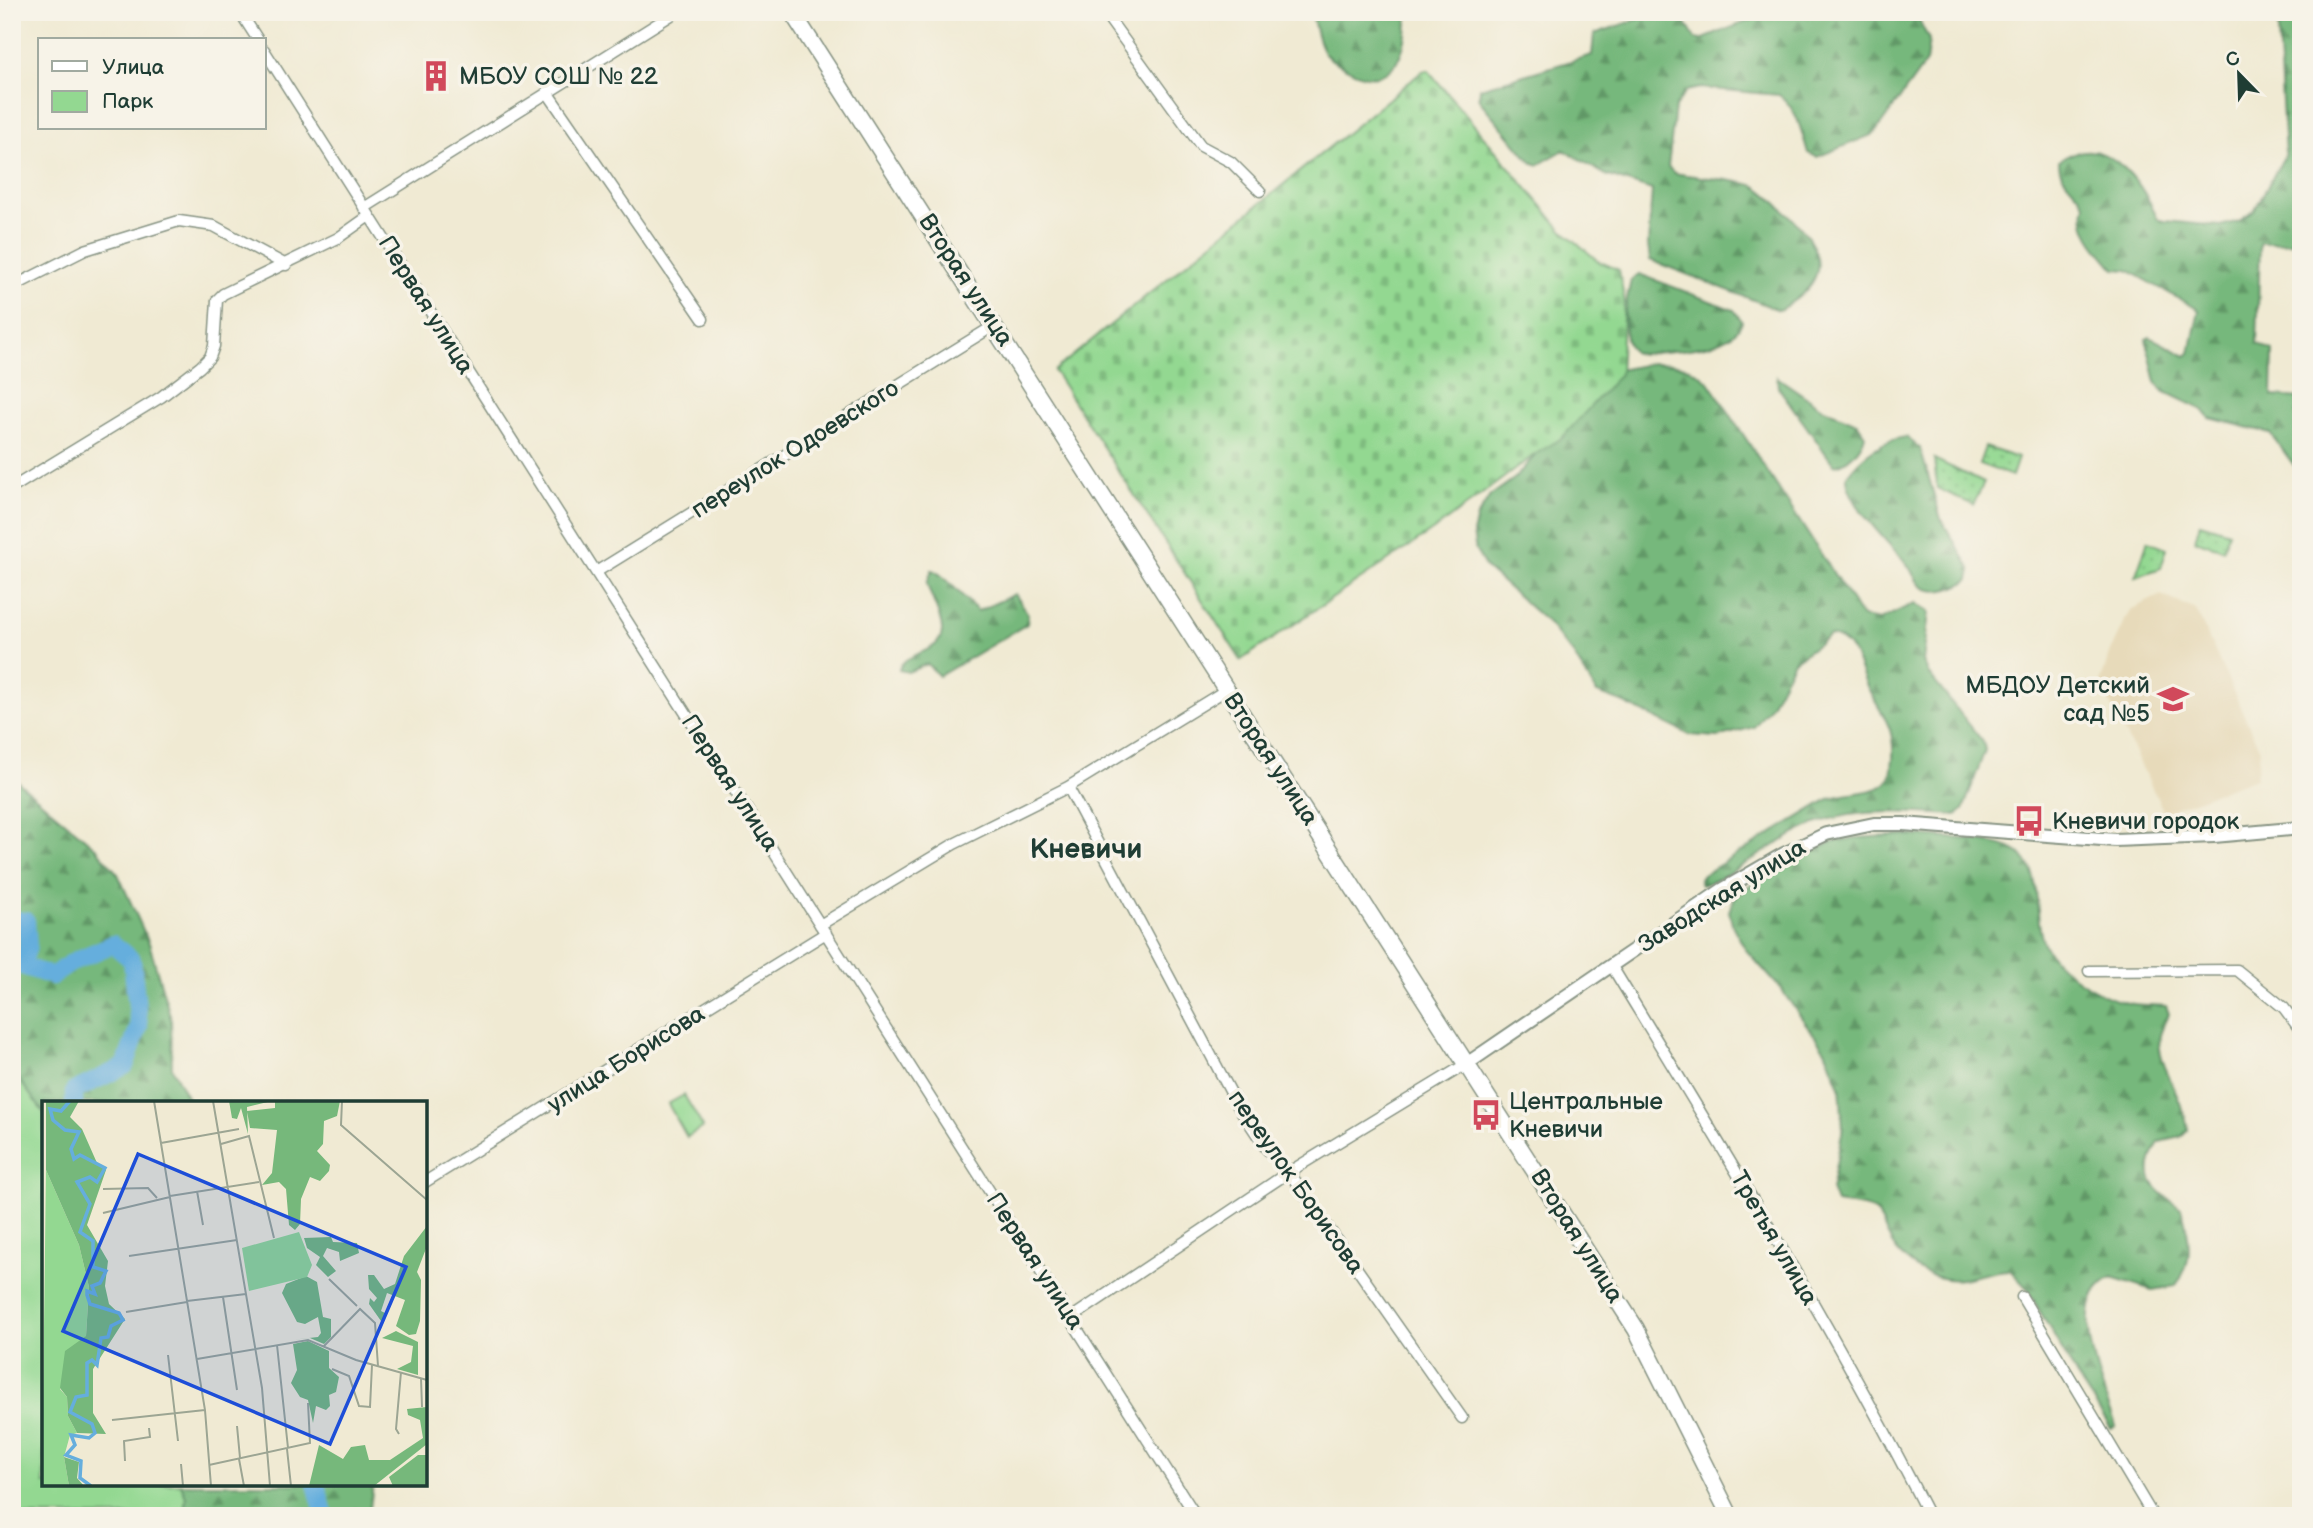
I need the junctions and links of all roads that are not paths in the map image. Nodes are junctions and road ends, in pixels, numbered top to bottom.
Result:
1 (240, 12) edge
2 (676, 12) edge
3 (792, 12) edge
4 (1104, 12) edge
5 (257, 38) edge
6 (266, 53) edge
7 (547, 92) junction
8 (1260, 191) dead end
9 (367, 212) junction
10 (286, 265) junction
11 (12, 287) edge
12 (703, 319) dead end
13 (995, 325) junction
14 (12, 488) edge
15 (596, 572) junction
16 (1226, 690) junction
17 (1068, 787) junction
18 (2301, 828) edge
19 (823, 929) junction
20 (1611, 965) junction
21 (2089, 971) dead end
22 (2301, 1031) edge
23 (1468, 1063) junction
24 (1289, 1172) junction
25 (427, 1181) edge
26 (2022, 1297) dead end
27 (1071, 1318) junction
28 (1462, 1418) dead end
29 (1196, 1516) edge
30 (1730, 1516) edge
31 (1929, 1516) edge
32 (2153, 1516) edge

1 - 5 street
2 - 7 street
3 - 13 main road, Вторая улица
4 - 8 street
6 - 9 street, Первая улица
7 - 9 street
7 - 12 street
9 - 10 street
9 - 15 street, Первая улица
10 - 11 street
10 - 14 street
13 - 15 street, переулок Одоевского
13 - 16 main road, Вторая улица
15 - 19 street, Первая улица
16 - 17 street
16 - 23 main road, Вторая улица
17 - 19 street
17 - 24 street, переулок Борисова
18 - 20 street, Заводская улица
19 - 25 street, улица Борисова
19 - 27 street, Первая улица
20 - 23 street, Заводская улица
20 - 31 street, Третья улица
21 - 22 street
23 - 24 street
23 - 30 main road, Вторая улица
24 - 27 street
24 - 28 street, переулок Борисова
26 - 32 street
27 - 29 street, Первая улица

